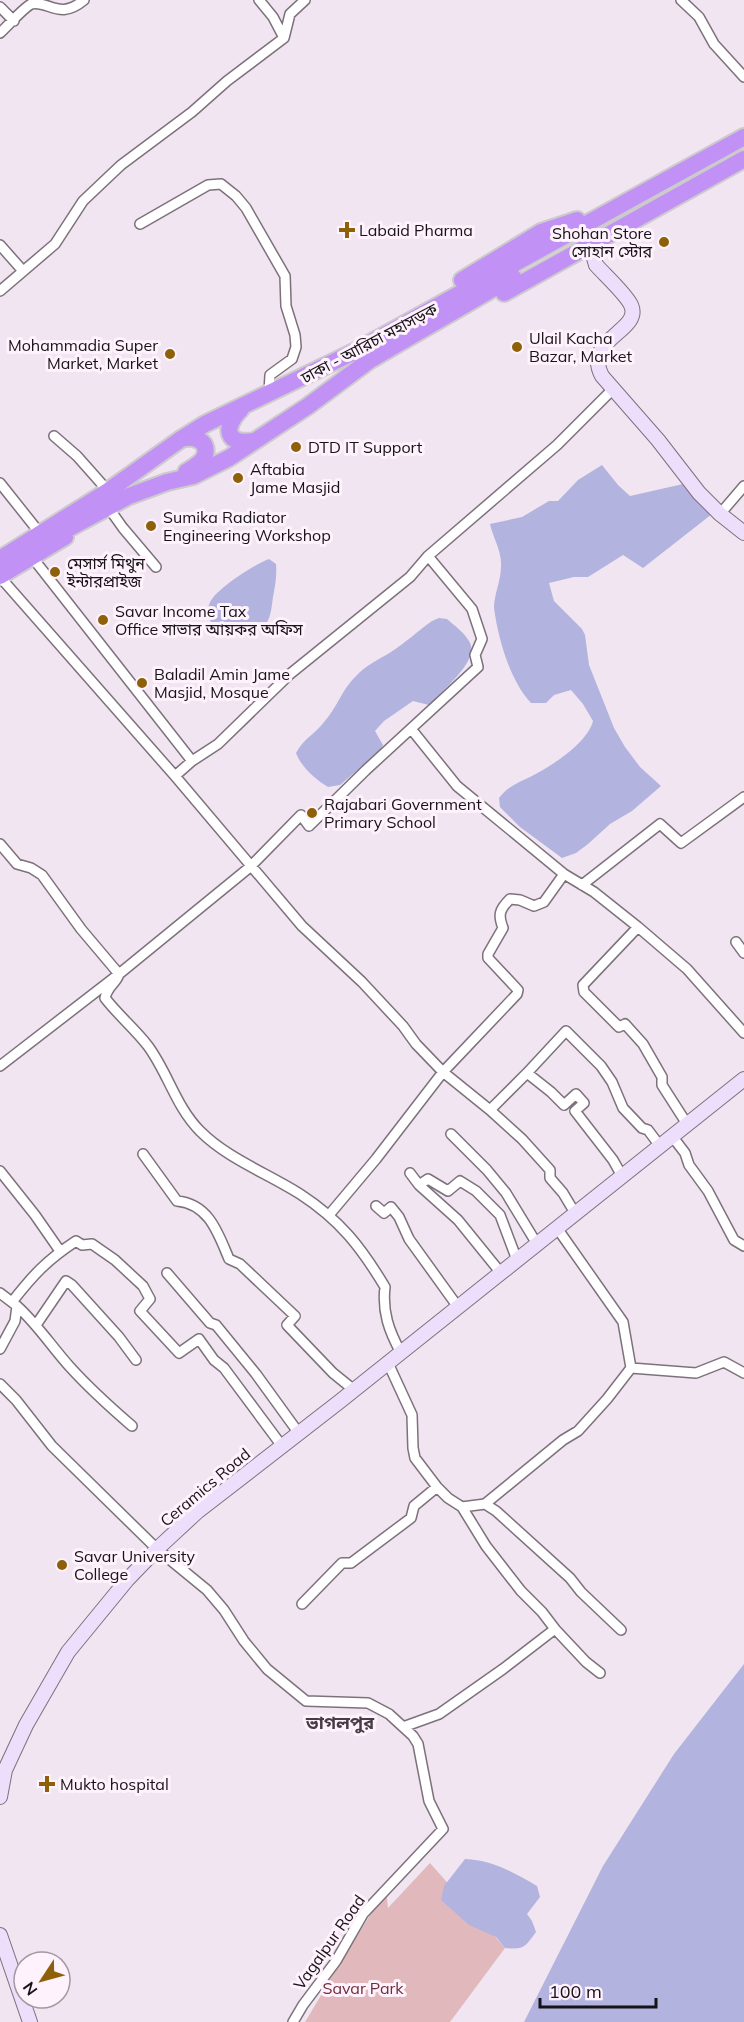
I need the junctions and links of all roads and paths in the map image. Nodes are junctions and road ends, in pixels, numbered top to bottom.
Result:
1 (84, 0) edge
2 (259, 0) edge
3 (305, 0) edge
4 (681, 0) edge
5 (0, 7) edge
6 (14, 21) junction
7 (0, 33) edge
8 (284, 38) junction
9 (744, 77) edge
10 (744, 127) edge
11 (744, 136) edge
12 (744, 149) edge
13 (744, 159) edge
14 (140, 224) dead end
15 (594, 242) junction
16 (0, 245) edge
17 (22, 271) junction
18 (0, 291) edge
19 (354, 352) junction
20 (370, 360) junction
21 (613, 389) junction
22 (269, 393) junction
23 (245, 404) junction
24 (54, 436) dead end
25 (181, 439) junction
26 (255, 441) junction
27 (167, 482) junction
28 (0, 483) edge
29 (744, 486) edge
30 (103, 500) junction
31 (720, 514) junction
32 (78, 524) junction
33 (35, 527) junction
34 (744, 533) edge
35 (0, 548) edge
36 (32, 556) junction
37 (428, 556) junction
38 (0, 559) edge
39 (0, 567) edge
40 (156, 567) dead end
41 (0, 576) edge
42 (412, 730) junction
43 (192, 761) junction
44 (175, 776) junction
45 (744, 797) edge
46 (0, 844) edge
47 (250, 867) junction
48 (564, 874) junction
49 (582, 885) junction
50 (638, 927) junction
51 (736, 942) dead end
52 (744, 953) edge
53 (119, 974) junction
54 (744, 1033) edge
55 (0, 1066) edge
56 (443, 1072) junction
57 (527, 1072) junction
58 (744, 1079) edge
59 (490, 1110) junction
60 (687, 1124) junction
61 (451, 1134) dead end
62 (672, 1136) junction
63 (660, 1146) junction
64 (142, 1154) dead end
65 (0, 1171) edge
66 (410, 1173) dead end
67 (622, 1176) junction
68 (419, 1185) junction
69 (375, 1206) dead end
70 (575, 1213) junction
71 (329, 1215) junction
72 (556, 1228) junction
73 (537, 1244) junction
74 (744, 1246) edge
75 (60, 1251) junction
76 (517, 1260) junction
77 (167, 1273) dead end
78 (501, 1273) junction
79 (0, 1293) edge
80 (14, 1304) junction
81 (458, 1307) junction
82 (36, 1325) junction
83 (0, 1348) edge
84 (401, 1353) junction
85 (136, 1360) dead end
86 (388, 1363) junction
87 (631, 1368) junction
88 (744, 1373) edge
89 (0, 1384) edge
90 (354, 1390) junction
91 (132, 1426) dead end
92 (298, 1432) junction
93 (283, 1445) junction
94 (437, 1487) junction
95 (485, 1504) junction
96 (462, 1507) junction
97 (157, 1549) junction
98 (302, 1604) dead end
99 (555, 1629) junction
100 (621, 1630) dead end
101 (600, 1673) dead end
102 (403, 1727) junction
103 (2, 1767) edge
104 (0, 1797) edge
105 (0, 1935) edge
106 (30, 2022) edge
107 (293, 2022) edge

1 - 6 street
2 - 8 street
3 - 8 street
4 - 9 street
5 - 6 street
6 - 7 street
8 - 17 street
10 - 19 highway
11 - 19 highway, ঢাকা - আরিচা মহাসড়ক
12 - 20 highway, ঢাকা - আরিচা মহাসড়ক
13 - 15 highway
14 - 22 street
15 - 20 highway
15 - 21 street
16 - 17 street
17 - 18 street
19 - 22 highway, ঢাকা - আরিচা মহাসড়ক
20 - 26 highway, ঢাকা - আরিচা মহাসড়ক
21 - 31 street
21 - 37 street
22 - 23 highway, ঢাকা - আরিচা মহাসড়ক
23 - 25 highway, ঢাকা - আরিচা মহাসড়ক
23 - 26 highway
24 - 30 street
25 - 27 highway
25 - 30 highway, ঢাকা - আরিচা মহাসড়ক
26 - 27 highway, ঢাকা - আরিচা মহাসড়ক
27 - 30 highway, ঢাকা - আরিচা মহাসড়ক
28 - 33 street
29 - 31 street
30 - 32 highway, ঢাকা - আরিচা মহাসড়ক
30 - 33 highway
30 - 38 highway, ঢাকা - আরিচা মহাসড়ক
30 - 40 street
31 - 34 street
32 - 36 highway
32 - 39 highway, ঢাকা - আরিচা মহাসড়ক
33 - 35 highway
36 - 41 highway
36 - 43 street
37 - 42 street
37 - 43 street
41 - 44 street
42 - 47 street
42 - 48 street
43 - 44 street
44 - 47 street
45 - 49 street
46 - 53 street
47 - 53 street
47 - 56 street
48 - 49 street
48 - 56 street
49 - 50 street
50 - 54 street
50 - 60 street
51 - 52 street
53 - 55 street
53 - 71 street
56 - 59 street
56 - 71 street
57 - 59 street
57 - 63 street
57 - 67 street
58 - 60 street, Ceramics Road
59 - 70 street
60 - 62 street, Ceramics Road
61 - 73 street
62 - 63 street, Ceramics Road
62 - 74 street
63 - 67 street, Ceramics Road
64 - 90 street
65 - 75 street
66 - 68 street
67 - 70 street, Ceramics Road
68 - 76 street
68 - 78 street
69 - 81 street
70 - 72 street, Ceramics Road
71 - 84 street
72 - 73 street, Ceramics Road
72 - 87 street
73 - 76 street, Ceramics Road
75 - 80 street
75 - 93 street
76 - 78 street, Ceramics Road
77 - 92 street
78 - 81 street, Ceramics Road
79 - 80 street
80 - 82 street
80 - 83 street
81 - 84 street, Ceramics Road
82 - 85 street
82 - 91 street
84 - 86 street, Ceramics Road
86 - 90 street, Ceramics Road
86 - 94 street
87 - 88 street
87 - 95 street
89 - 97 street
90 - 92 street, Ceramics Road
92 - 93 street, Ceramics Road
93 - 97 street, Ceramics Road
94 - 96 street
94 - 98 street
95 - 96 street
95 - 100 street
96 - 99 street
97 - 102 street
97 - 103 street, Ceramics Road
99 - 101 street
99 - 102 street
102 - 107 street, Vagalpur Road
103 - 104 street, Ceramics Road
105 - 106 street

